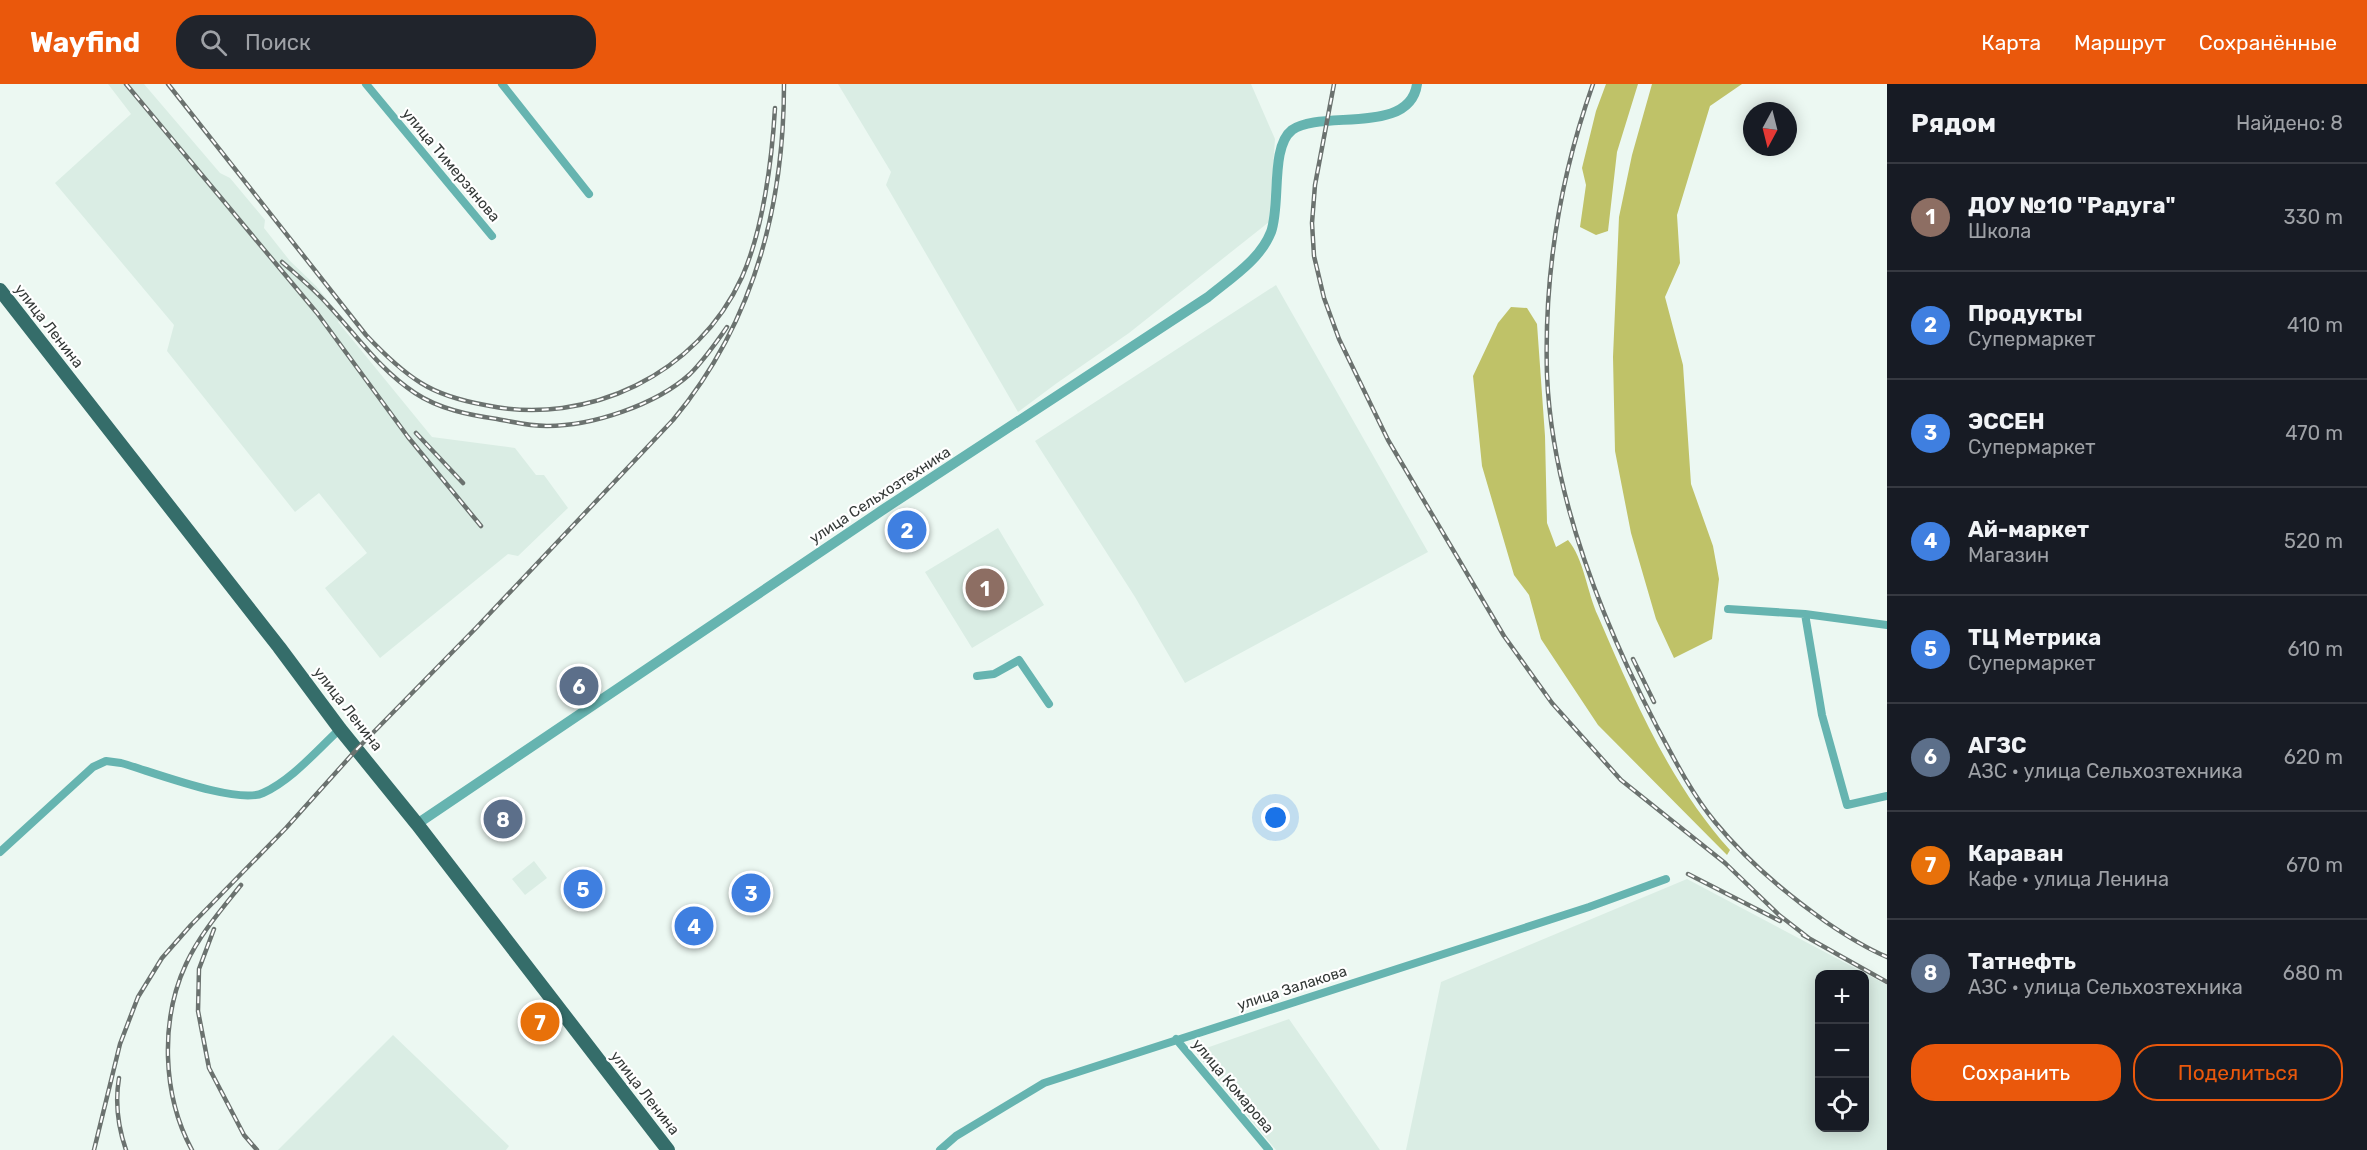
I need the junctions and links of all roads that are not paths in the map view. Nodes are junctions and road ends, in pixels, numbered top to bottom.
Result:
1 (366, 84) edge
2 (502, 84) edge
3 (1417, 84) edge
4 (589, 194) dead end
5 (492, 236) dead end
6 (0, 290) edge
7 (1728, 609) dead end
8 (1804, 614) junction
9 (1887, 625) edge
10 (977, 676) dead end
11 (1049, 704) dead end
12 (340, 729) junction
13 (1887, 796) edge
14 (417, 824) junction
15 (0, 852) edge
16 (1666, 879) dead end
17 (1176, 1040) junction
18 (668, 1150) edge
19 (940, 1150) edge
20 (1269, 1150) edge

1 - 5 street, улица Тимерзянова
2 - 4 street
3 - 14 street, улица Сельхозтехника
6 - 12 main road, улица Ленина
7 - 8 street
8 - 9 street
8 - 13 street
10 - 11 street
12 - 14 main road, улица Ленина
12 - 15 street
14 - 18 main road, улица Ленина
16 - 17 street, улица Залакова
17 - 19 street, улица Залакова
17 - 20 street, улица Комарова

